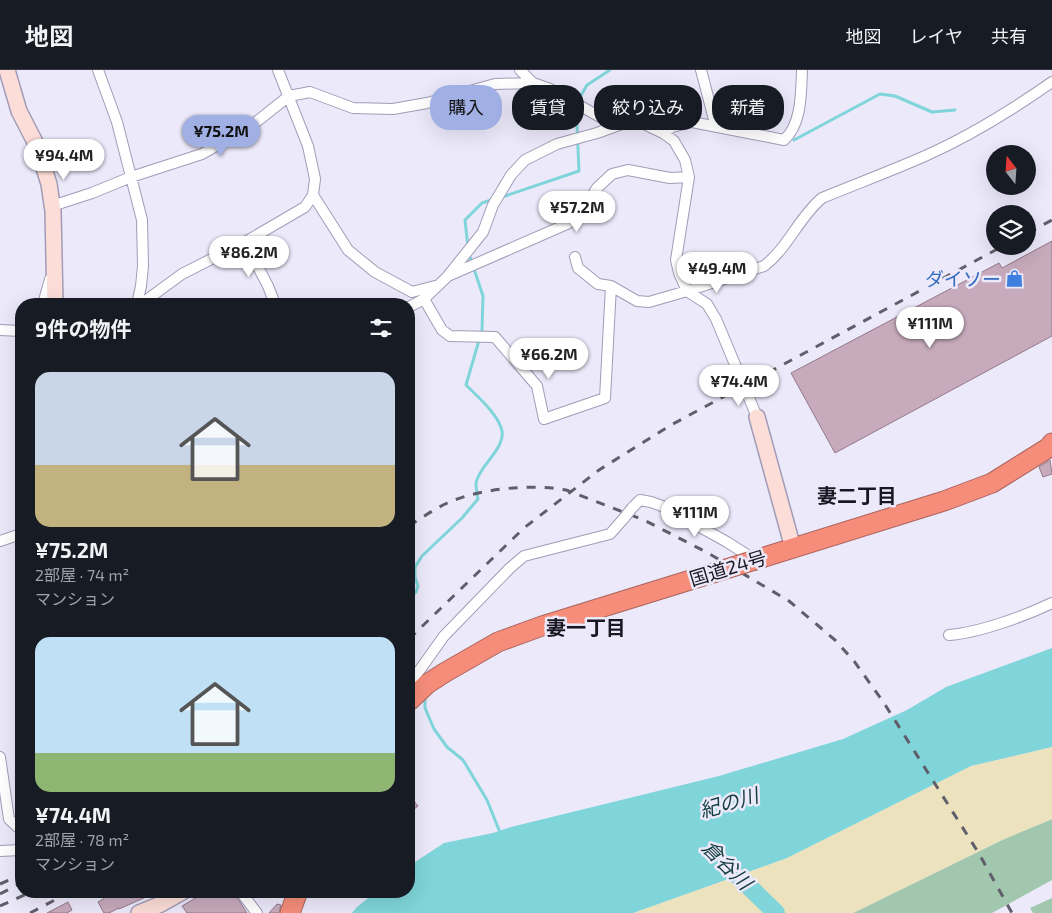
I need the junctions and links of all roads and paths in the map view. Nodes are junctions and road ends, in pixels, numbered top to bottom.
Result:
1 (98, 70) edge
2 (278, 70) edge
3 (520, 70) edge
4 (701, 70) edge
5 (802, 70) edge
6 (10, 71) edge
7 (1052, 82) edge
8 (533, 84) junction
9 (289, 96) junction
10 (712, 112) edge
11 (594, 114) edge
12 (712, 126) edge
13 (607, 130) edge
14 (657, 130) edge
15 (732, 130) edge
16 (663, 133) junction
17 (689, 176) junction
18 (131, 177) junction
19 (313, 195) junction
20 (52, 206) junction
21 (245, 242) junction
22 (575, 257) dead end
23 (54, 259) junction
24 (446, 277) junction
25 (438, 286) junction
26 (611, 286) junction
27 (688, 291) junction
28 (44, 298) edge
29 (55, 298) edge
30 (138, 298) edge
31 (149, 298) edge
32 (273, 298) edge
33 (424, 299) junction
34 (415, 304) edge
35 (0, 330) edge
36 (15, 331) edge
37 (757, 417) joint
38 (1051, 446) edge
39 (15, 536) edge
40 (0, 541) edge
41 (793, 548) junction
42 (754, 560) junction
43 (1052, 603) edge
44 (949, 635) dead end
45 (415, 676) edge
46 (415, 695) edge
47 (0, 757) edge
48 (15, 824) edge
49 (15, 850) edge
50 (0, 851) edge
51 (172, 898) edge
52 (246, 898) edge
53 (295, 898) edge
54 (139, 913) edge
55 (258, 913) edge
56 (290, 913) edge

1 - 18 street
2 - 9 street
3 - 8 street
4 - 10 street
5 - 15 street
6 - 20 street
7 - 27 street
8 - 9 street
8 - 11 street
9 - 18 street
9 - 19 street
12 - 16 street
13 - 24 street
14 - 16 street
16 - 17 street
17 - 24 street
17 - 27 street
18 - 20 street
18 - 30 street
19 - 21 street
19 - 25 street
20 - 23 street
21 - 31 street
21 - 32 street
22 - 26 street
23 - 28 street
23 - 29 street
24 - 25 street
25 - 33 street
26 - 27 street
26 - 33 street
27 - 37 street
33 - 34 street
35 - 36 street
37 - 41 street
38 - 41 highway, 国道24号
39 - 40 street
41 - 42 highway, 国道24号
42 - 45 street, bridge
42 - 46 highway, 国道24号, bridge
43 - 44 street
47 - 48 street
49 - 50 street
51 - 54 street
52 - 55 street
53 - 56 highway

